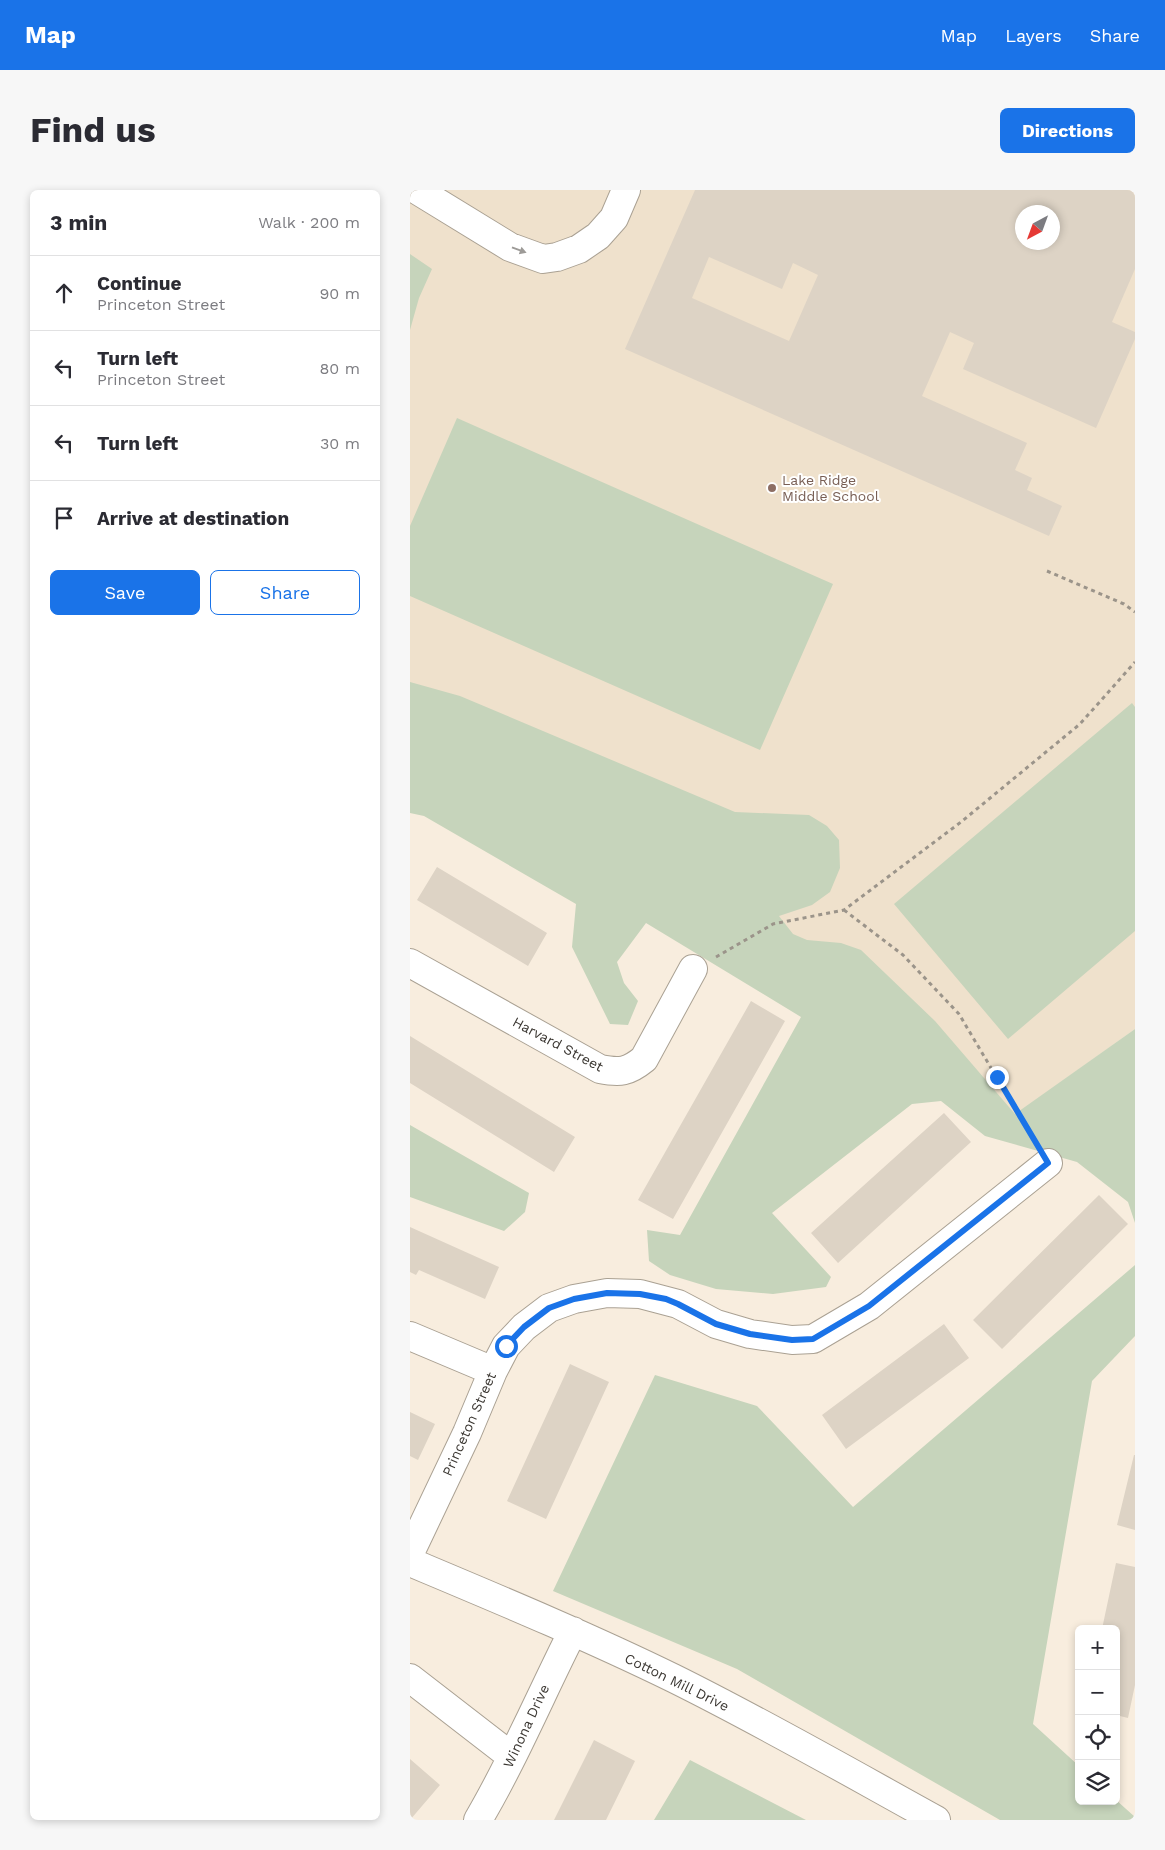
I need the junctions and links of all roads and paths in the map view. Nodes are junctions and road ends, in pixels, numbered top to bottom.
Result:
1 (417, 190) edge
2 (626, 190) edge
3 (1047, 571) dead end
4 (1135, 612) edge
5 (1135, 662) edge
6 (844, 910) junction
7 (410, 963) edge
8 (693, 969) joint
9 (1048, 1163) joint
10 (410, 1336) edge
11 (493, 1370) junction
12 (410, 1553) edge
13 (410, 1562) edge
14 (573, 1631) junction
15 (410, 1678) edge
16 (512, 1757) junction
17 (478, 1820) edge
18 (936, 1820) edge

1 -> 2 street
3 - 4 path
5 - 6 path
6 - 8 path
6 - 9 path
7 - 8 street, Harvard Street
9 - 11 street, Princeton Street
10 - 11 street
11 - 12 street, Princeton Street
13 - 14 street, Cotton Mill Drive
14 - 16 street, Winona Drive
14 - 18 street, Cotton Mill Drive
15 - 16 street
16 - 17 street, Winona Drive

